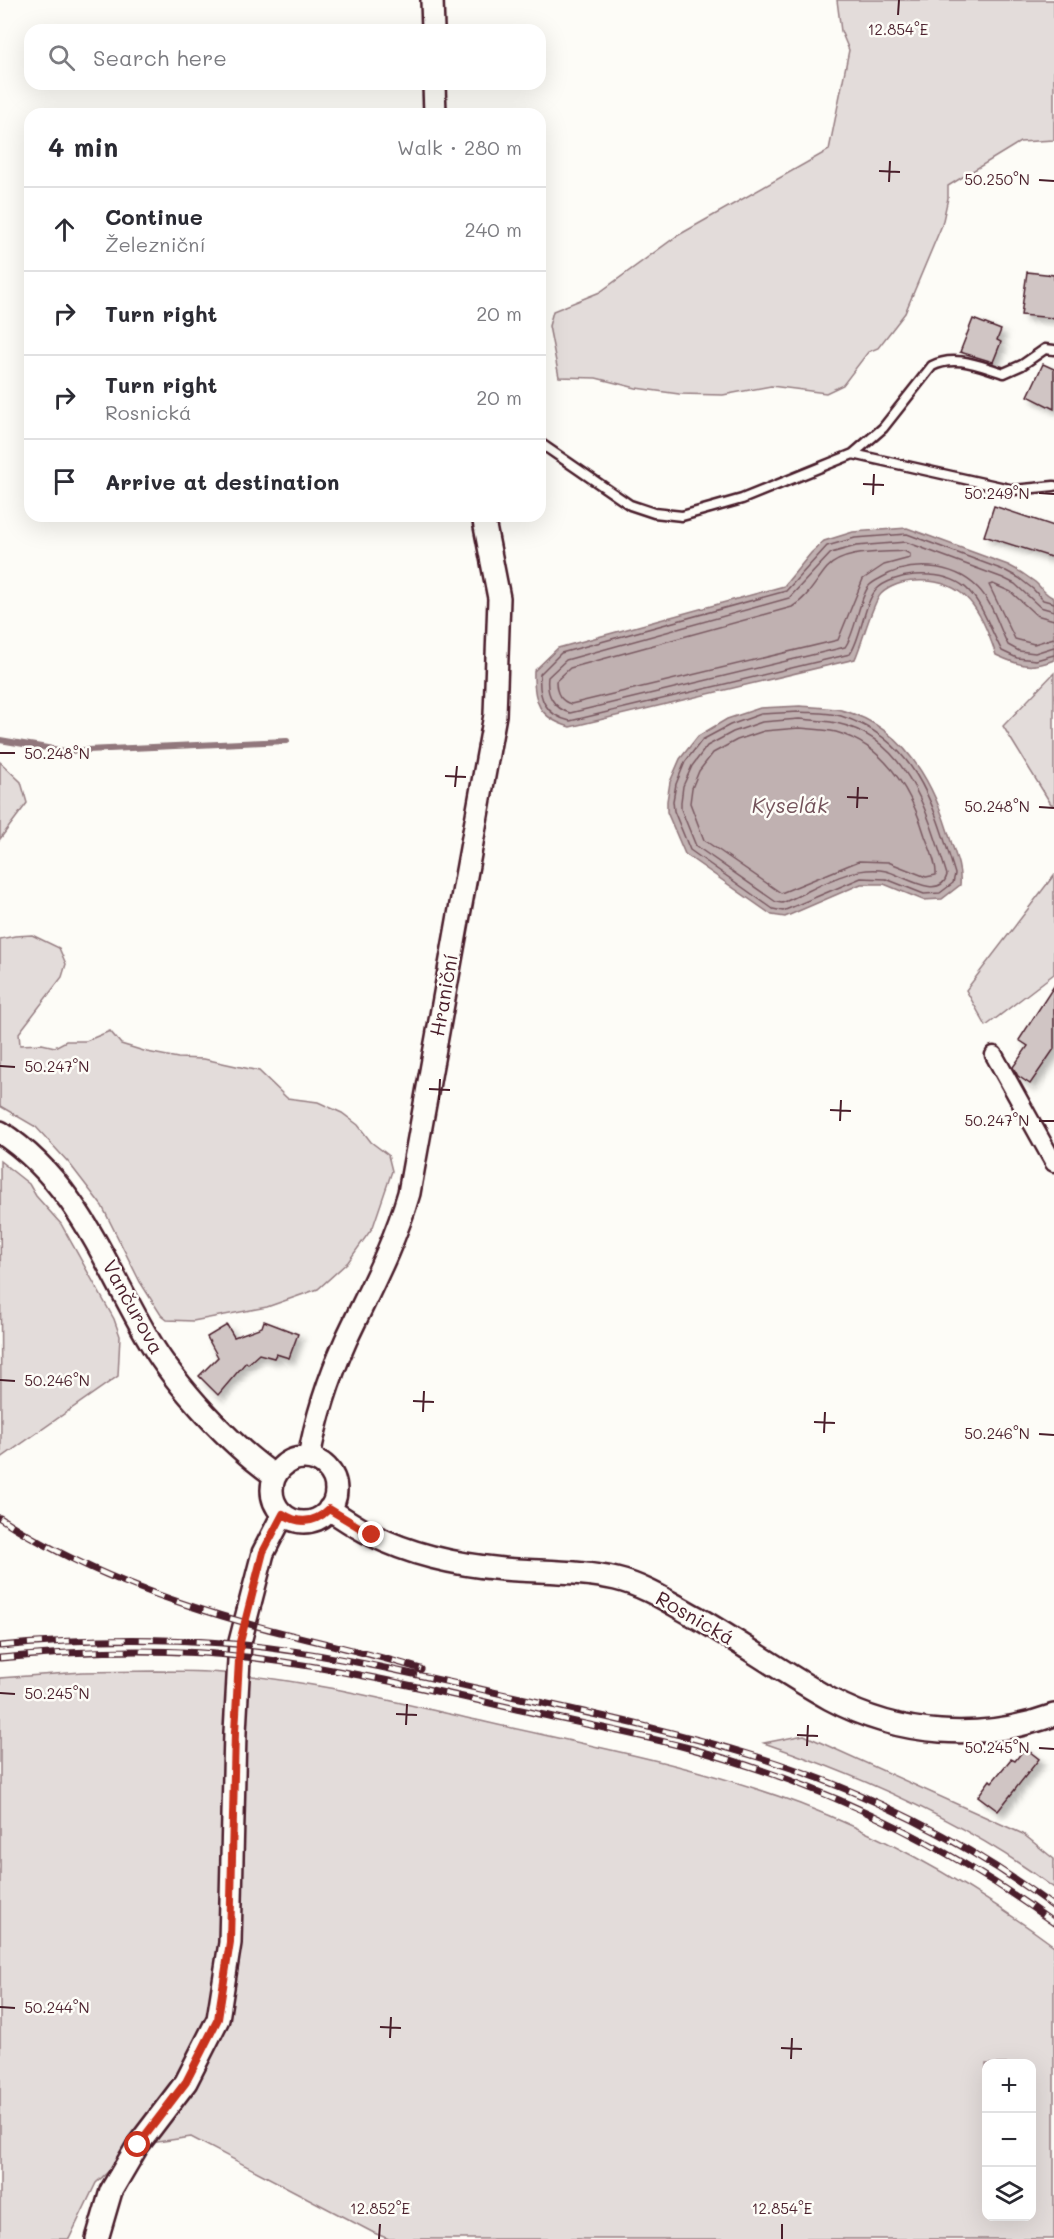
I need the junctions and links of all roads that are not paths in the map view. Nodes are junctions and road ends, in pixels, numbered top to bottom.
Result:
1 (432, 0) edge
2 (433, 24) edge
3 (434, 90) edge
4 (435, 108) edge
5 (1054, 350) edge
6 (546, 447) edge
7 (853, 453) junction
8 (1054, 486) edge
9 (484, 522) edge
10 (994, 1055) dead end
11 (0, 1132) edge
12 (1054, 1163) edge
13 (309, 1458) junction
14 (275, 1476) junction
15 (329, 1509) junction
16 (283, 1514) junction
17 (1054, 1715) edge
18 (97, 2239) edge

1 - 2 street
3 - 4 street
5 - 7 lane
6 - 7 lane
7 - 8 lane
9 - 13 street, Hraniční
10 - 12 street
11 - 14 street, Vančurova
13 - 14 street
13 - 15 street
14 - 16 street
15 - 16 street
15 - 17 street, Rosnická
16 - 18 street

